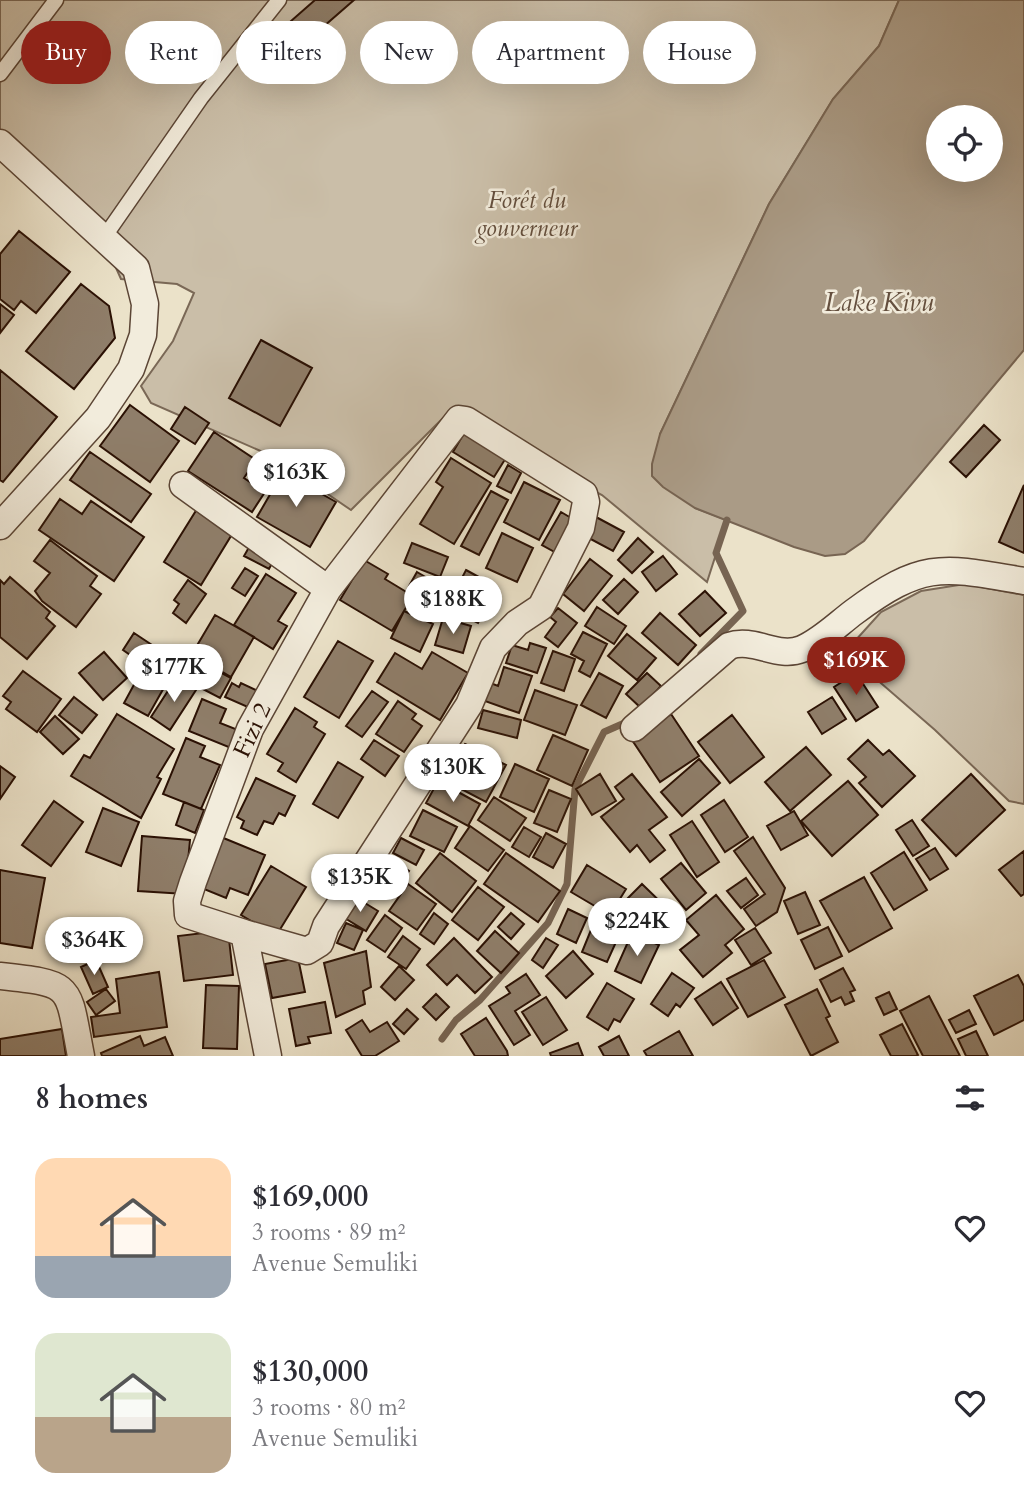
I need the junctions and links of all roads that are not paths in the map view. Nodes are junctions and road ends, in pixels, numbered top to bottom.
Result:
1 (56, 0) edge
2 (279, 0) edge
3 (0, 74) edge
4 (0, 143) edge
5 (103, 239) junction
6 (183, 485) dead end
7 (0, 526) edge
8 (1024, 581) edge
9 (328, 589) junction
10 (634, 728) dead end
11 (244, 933) junction
12 (0, 975) edge
13 (81, 1056) edge
14 (268, 1056) edge

1 - 3 lane
2 - 5 lane
4 - 5 street
5 - 7 street
6 - 9 street
8 - 10 street
9 - 11 street, Fizi 2
9 - 11 street
11 - 14 street
12 - 13 street

